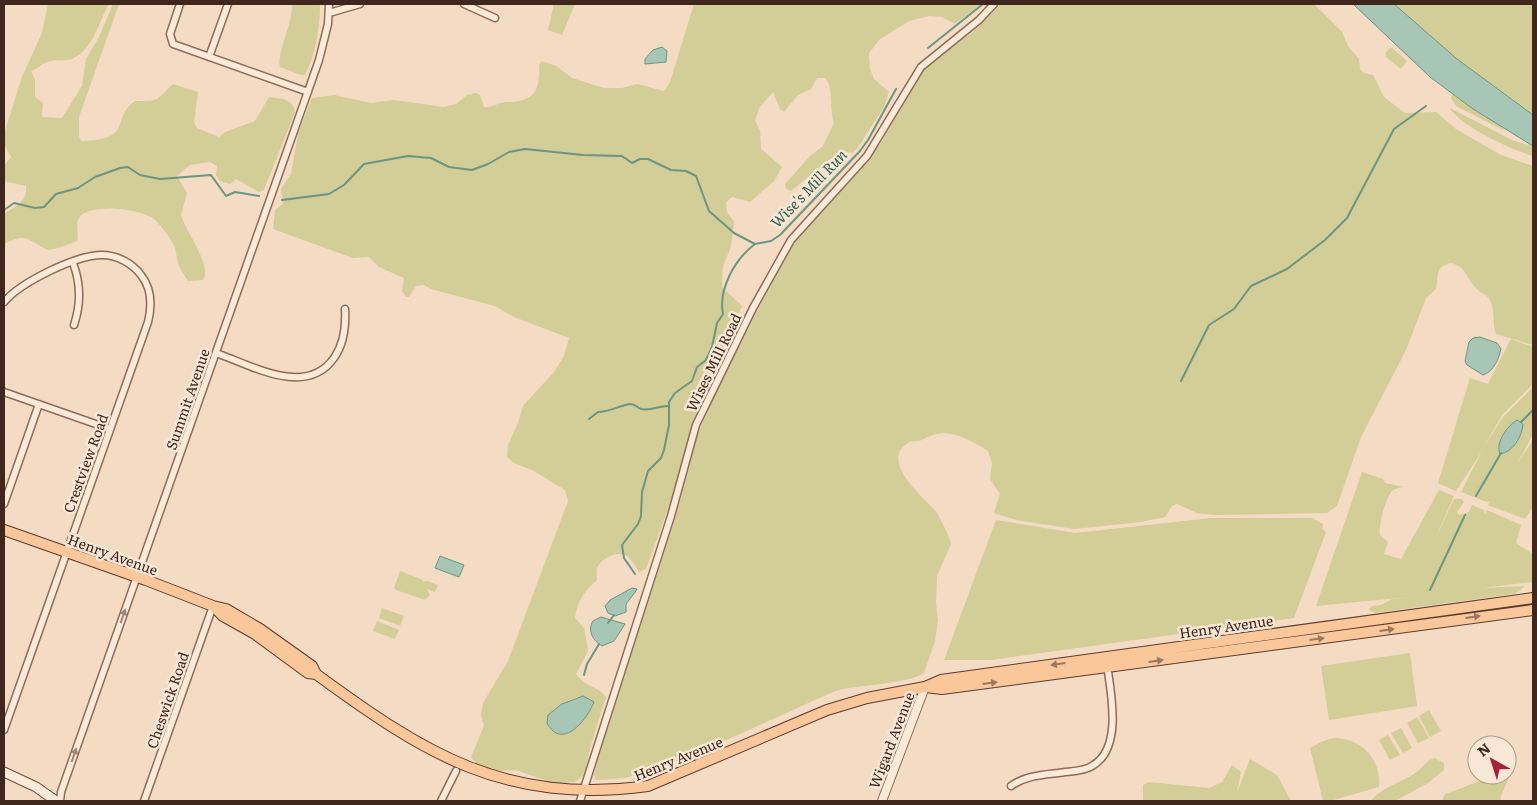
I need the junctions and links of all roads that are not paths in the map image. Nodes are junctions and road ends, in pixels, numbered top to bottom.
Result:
1 (180, 4) edge
2 (228, 4) edge
3 (329, 4) edge
4 (360, 4) edge
5 (464, 4) edge
6 (994, 4) edge
7 (329, 13) junction
8 (495, 18) dead end
9 (209, 58) junction
10 (308, 92) junction
11 (73, 263) junction
12 (4, 302) edge
13 (345, 309) dead end
14 (74, 325) dead end
15 (216, 353) junction
16 (4, 392) edge
17 (39, 404) junction
18 (110, 429) junction
19 (4, 504) edge
20 (4, 530) edge
21 (66, 552) junction
22 (137, 576) junction
23 (1533, 598) edge
24 (213, 606) junction
25 (1533, 610) edge
26 (1107, 662) junction
27 (924, 687) junction
28 (4, 730) edge
29 (456, 771) junction
30 (4, 772) edge
31 (478, 782) dead end
32 (1011, 786) dead end
33 (537, 796) dead end
34 (581, 800) edge
35 (56, 801) edge
36 (60, 801) edge
37 (144, 801) edge
38 (441, 801) edge
39 (882, 801) edge

1 - 9 street
2 - 9 street
3 - 7 street, Summit Avenue
4 - 7 street
5 - 8 street
6 - 34 street, Wises Mill Road
7 - 10 street, Summit Avenue
9 - 10 street
10 - 15 street, Summit Avenue
11 - 12 street, Crestview Road
11 - 14 street
11 - 18 street, Crestview Road
13 - 15 street
15 - 22 street, Summit Avenue
16 - 17 street
17 - 18 street
17 - 19 street
18 - 21 street, Crestview Road
20 - 21 main road, Henry Avenue
21 - 22 main road, Henry Avenue
21 - 28 street, Crestview Road
22 - 24 main road, Henry Avenue
36 -> 22 street, Summit Avenue
23 - 26 main road, Henry Avenue
24 - 29 main road, Henry Avenue
24 - 37 street, Cheswick Road
26 -> 25 main road, Henry Avenue
26 - 27 main road, Henry Avenue
26 - 32 street
27 - 34 main road, Henry Avenue
27 - 39 street, Wigard Avenue
29 - 31 main road, Henry Avenue
29 - 38 street
30 - 35 main road
33 - 34 main road, Henry Avenue

